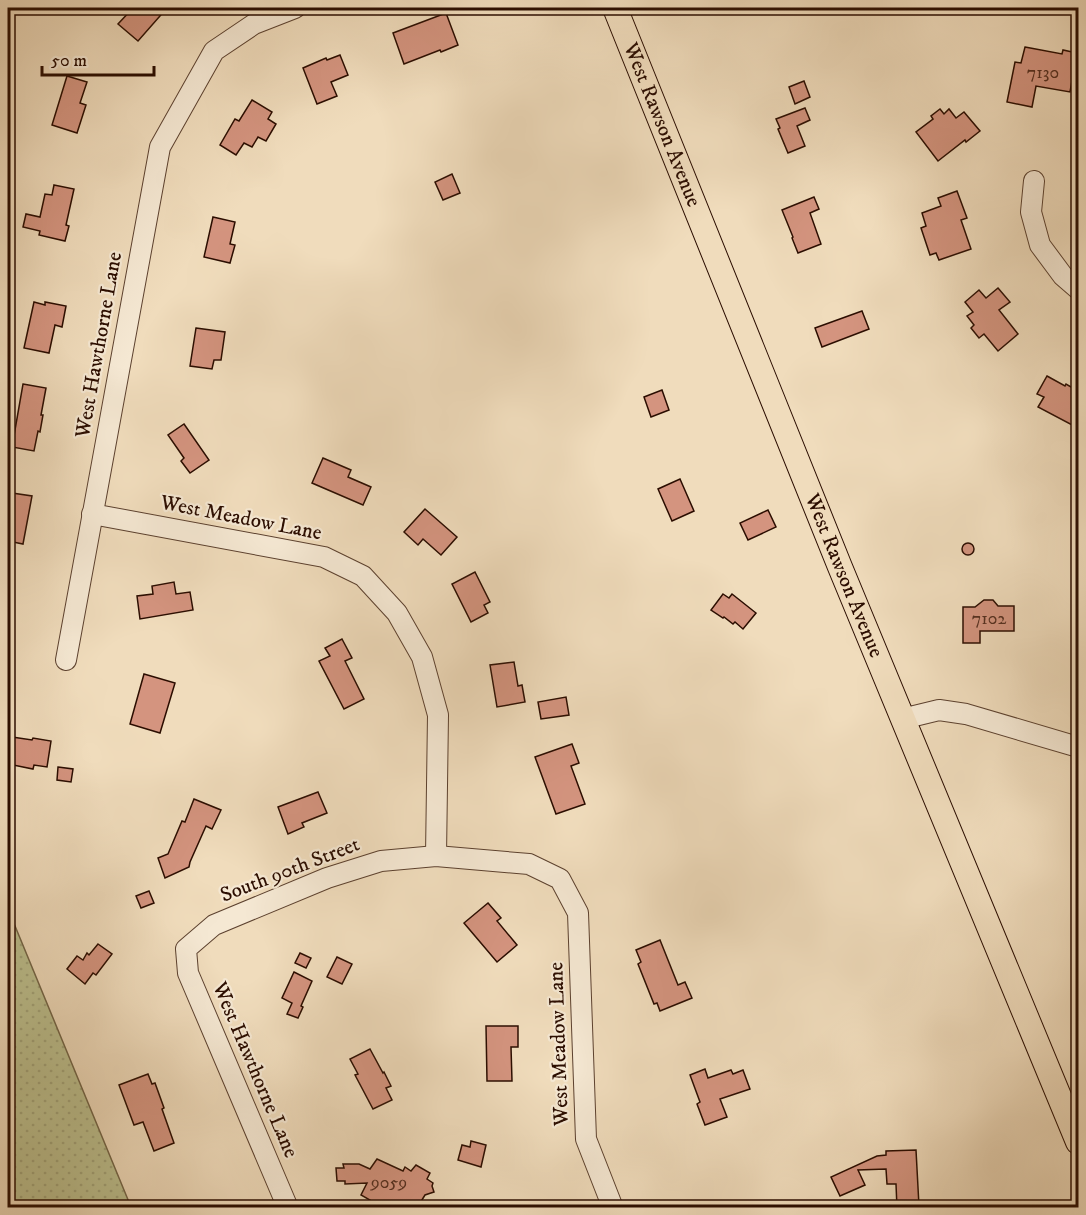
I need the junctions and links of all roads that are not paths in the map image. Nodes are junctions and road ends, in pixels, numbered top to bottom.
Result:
1 (295, 8) edge
2 (615, 8) edge
3 (1034, 181) dead end
4 (1078, 289) edge
5 (92, 514) junction
6 (66, 660) dead end
7 (902, 719) junction
8 (1078, 747) edge
9 (436, 856) junction
10 (560, 879) joint
11 (186, 949) joint
12 (1078, 1142) edge
13 (288, 1208) edge
14 (613, 1208) edge

1 - 5 street, West Hawthorne Lane
2 - 7 main road, West Rawson Avenue
3 - 4 street
5 - 6 street, West Hawthorne Lane
5 - 9 street, West Meadow Lane
7 - 8 street
7 - 12 main road, West Rawson Avenue
9 - 10 street, South 90th Street
9 - 11 street, South 90th Street
10 - 14 street, West Meadow Lane
11 - 13 street, West Hawthorne Lane

